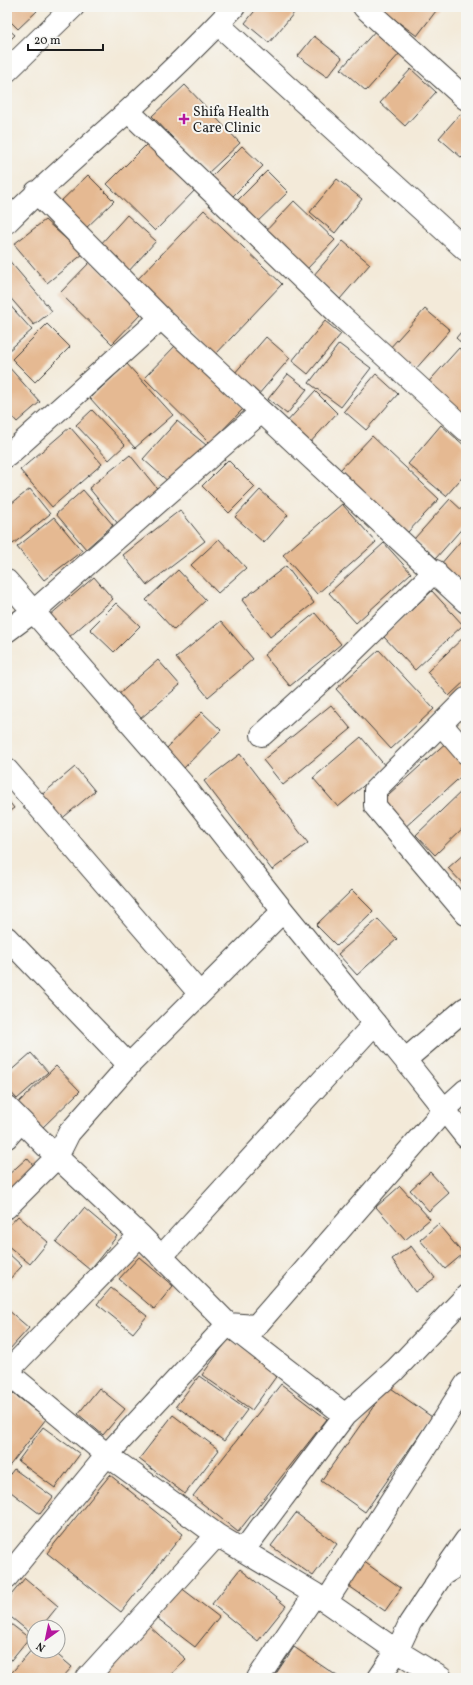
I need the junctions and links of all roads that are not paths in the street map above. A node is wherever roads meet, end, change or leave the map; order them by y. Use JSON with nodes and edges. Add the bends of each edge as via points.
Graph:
{"nodes":[{"id":1,"x":73,"y":7,"type":"edge"},
{"id":2,"x":234,"y":7,"type":"edge"},
{"id":3,"x":364,"y":7,"type":"edge"},
{"id":4,"x":218,"y":24,"type":"junction"},
{"id":5,"x":7,"y":72,"type":"edge"},
{"id":6,"x":466,"y":99,"type":"edge"},
{"id":7,"x":128,"y":111,"type":"junction"},
{"id":8,"x":36,"y":192,"type":"junction"},
{"id":9,"x":7,"y":222,"type":"edge"},
{"id":10,"x":466,"y":250,"type":"edge"},
{"id":11,"x":162,"y":318,"type":"junction"},
{"id":12,"x":261,"y":412,"type":"junction"},
{"id":13,"x":466,"y":430,"type":"edge"},
{"id":14,"x":7,"y":456,"type":"edge"},
{"id":15,"x":435,"y":571,"type":"junction"},
{"id":16,"x":7,"y":581,"type":"edge"},
{"id":17,"x":466,"y":602,"type":"edge"},
{"id":18,"x":34,"y":611,"type":"junction"},
{"id":19,"x":7,"y":630,"type":"edge"},
{"id":20,"x":466,"y":699,"type":"edge"},
{"id":21,"x":441,"y":724,"type":"junction"},
{"id":22,"x":262,"y":735,"type":"dead end"},
{"id":23,"x":466,"y":753,"type":"edge"},
{"id":24,"x":7,"y":770,"type":"edge"},
{"id":25,"x":283,"y":911,"type":"junction"},
{"id":26,"x":466,"y":914,"type":"edge"},
{"id":27,"x":7,"y":938,"type":"edge"},
{"id":28,"x":200,"y":994,"type":"junction"},
{"id":29,"x":466,"y":1008,"type":"edge"},
{"id":30,"x":375,"y":1023,"type":"junction"},
{"id":31,"x":405,"y":1060,"type":"junction"},
{"id":32,"x":129,"y":1065,"type":"junction"},
{"id":33,"x":466,"y":1090,"type":"edge"},
{"id":34,"x":445,"y":1110,"type":"junction"},
{"id":35,"x":14,"y":1114,"type":"edge"},
{"id":36,"x":7,"y":1137,"type":"edge"},
{"id":37,"x":466,"y":1137,"type":"edge"},
{"id":38,"x":58,"y":1157,"type":"junction"},
{"id":39,"x":7,"y":1207,"type":"edge"},
{"id":40,"x":140,"y":1235,"type":"junction"},
{"id":41,"x":161,"y":1257,"type":"junction"},
{"id":42,"x":466,"y":1296,"type":"edge"},
{"id":43,"x":228,"y":1324,"type":"junction"},
{"id":44,"x":7,"y":1372,"type":"edge"},
{"id":45,"x":466,"y":1384,"type":"edge"},
{"id":46,"x":345,"y":1415,"type":"junction"},
{"id":47,"x":107,"y":1456,"type":"junction"},
{"id":48,"x":217,"y":1535,"type":"junction"},
{"id":49,"x":466,"y":1540,"type":"edge"},
{"id":50,"x":243,"y":1551,"type":"junction"},
{"id":51,"x":466,"y":1560,"type":"edge"},
{"id":52,"x":442,"y":1574,"type":"junction"},
{"id":53,"x":7,"y":1577,"type":"edge"},
{"id":54,"x":320,"y":1598,"type":"junction"},
{"id":55,"x":397,"y":1651,"type":"junction"},
{"id":56,"x":87,"y":1678,"type":"edge"},
{"id":57,"x":258,"y":1678,"type":"edge"},
{"id":58,"x":379,"y":1678,"type":"edge"},
{"id":59,"x":441,"y":1678,"type":"edge"}],
"edges":[{"from":1,"to":5,"type":"street"},
{"from":2,"to":4,"type":"street"},
{"from":3,"to":6,"type":"street"},
{"from":4,"to":7,"type":"street"},
{"from":4,"to":10,"type":"street"},
{"from":7,"to":8,"type":"street"},
{"from":7,"to":13,"type":"street","via":[[342,317]]},
{"from":8,"to":9,"type":"street"},
{"from":8,"to":11,"type":"street"},
{"from":11,"to":12,"type":"street"},
{"from":11,"to":14,"type":"street"},
{"from":12,"to":15,"type":"street"},
{"from":12,"to":18,"type":"street"},
{"from":15,"to":17,"type":"street"},
{"from":15,"to":22,"type":"street","via":[[337,667]]},
{"from":16,"to":18,"type":"street"},
{"from":18,"to":19,"type":"street"},
{"from":18,"to":25,"type":"street","via":[[182,783]]},
{"from":20,"to":21,"type":"street"},
{"from":21,"to":23,"type":"street"},
{"from":21,"to":26,"type":"street","via":[[375,790],[375,806]]},
{"from":24,"to":28,"type":"street"},
{"from":25,"to":28,"type":"street"},
{"from":25,"to":30,"type":"street"},
{"from":27,"to":32,"type":"street"},
{"from":28,"to":32,"type":"street"},
{"from":29,"to":31,"type":"street"},
{"from":30,"to":31,"type":"street"},
{"from":30,"to":41,"type":"street"},
{"from":31,"to":34,"type":"street"},
{"from":32,"to":38,"type":"street","via":[[69,1133]]},
{"from":33,"to":34,"type":"street"},
{"from":34,"to":37,"type":"street"},
{"from":34,"to":43,"type":"street","via":[[256,1326]]},
{"from":35,"to":36,"type":"street"},
{"from":35,"to":38,"type":"street"},
{"from":38,"to":39,"type":"street"},
{"from":38,"to":40,"type":"street"},
{"from":40,"to":41,"type":"street"},
{"from":40,"to":44,"type":"street"},
{"from":41,"to":43,"type":"street"},
{"from":42,"to":46,"type":"street","via":[[395,1370]]},
{"from":43,"to":46,"type":"street"},
{"from":43,"to":47,"type":"street"},
{"from":44,"to":47,"type":"street"},
{"from":45,"to":54,"type":"street"},
{"from":46,"to":50,"type":"street"},
{"from":47,"to":48,"type":"street"},
{"from":47,"to":53,"type":"street"},
{"from":48,"to":50,"type":"street"},
{"from":48,"to":56,"type":"street"},
{"from":49,"to":52,"type":"street"},
{"from":50,"to":54,"type":"street"},
{"from":51,"to":52,"type":"street"},
{"from":52,"to":55,"type":"street","via":[[410,1623]]},
{"from":54,"to":55,"type":"street"},
{"from":54,"to":57,"type":"street"},
{"from":55,"to":58,"type":"street"},
{"from":55,"to":59,"type":"street"}]}
